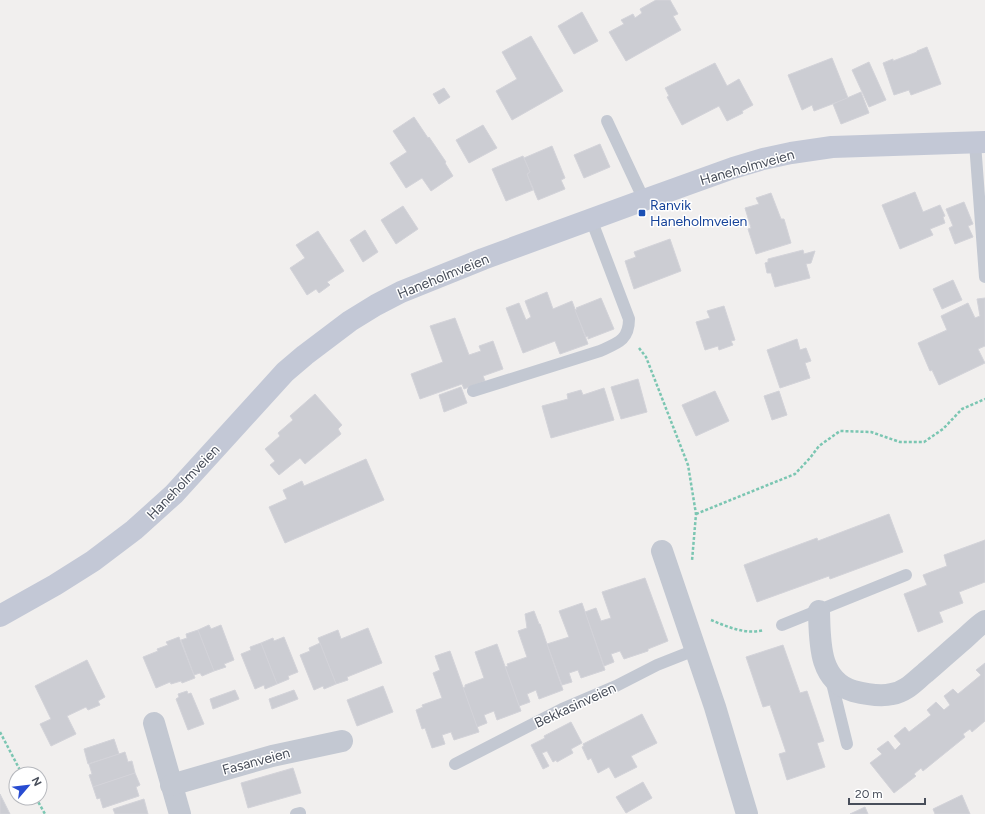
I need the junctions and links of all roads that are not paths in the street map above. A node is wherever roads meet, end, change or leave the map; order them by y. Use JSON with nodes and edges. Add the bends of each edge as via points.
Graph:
{"nodes":[{"id":1,"x":606,"y":120,"type":"dead end"},
{"id":2,"x":980,"y":142,"type":"edge"},
{"id":3,"x":644,"y":200,"type":"junction"},
{"id":4,"x":591,"y":219,"type":"junction"},
{"id":5,"x":985,"y":277,"type":"edge"},
{"id":6,"x":473,"y":391,"type":"dead end"},
{"id":7,"x":662,"y":551,"type":"dead end"},
{"id":8,"x":906,"y":575,"type":"dead end"},
{"id":9,"x":819,"y":611,"type":"junction"},
{"id":10,"x":0,"y":616,"type":"edge"},
{"id":11,"x":985,"y":621,"type":"edge"},
{"id":12,"x":782,"y":625,"type":"road end"},
{"id":13,"x":695,"y":650,"type":"junction"},
{"id":14,"x":830,"y":676,"type":"junction"},
{"id":15,"x":154,"y":723,"type":"dead end"},
{"id":16,"x":342,"y":741,"type":"dead end"},
{"id":17,"x":848,"y":744,"type":"dead end"},
{"id":18,"x":455,"y":764,"type":"dead end"},
{"id":19,"x":171,"y":785,"type":"junction"},
{"id":20,"x":180,"y":814,"type":"edge"},
{"id":21,"x":747,"y":814,"type":"edge"}],
"edges":[{"from":1,"to":3,"type":"lane"},
{"from":2,"to":3,"type":"main road","name":"Haneholmveien","via":[[863,145],[791,153],[733,168]]},
{"from":2,"to":5,"type":"lane"},
{"from":3,"to":4,"type":"main road","name":"Haneholmveien"},
{"from":4,"to":6,"type":"lane","via":[[629,318],[627,333],[618,343],[600,351]]},
{"from":4,"to":10,"type":"main road","name":"Haneholmveien","via":[[424,282],[376,305],[350,321],[286,372],[174,494],[134,530],[87,565]]},
{"from":7,"to":13,"type":"street"},
{"from":8,"to":9,"type":"lane"},
{"from":9,"to":12,"type":"lane"},
{"from":9,"to":14,"type":"street","via":[[821,647]]},
{"from":11,"to":14,"type":"street","via":[[909,687],[892,694],[862,693],[845,688]]},
{"from":13,"to":18,"type":"lane","name":"Bekkasinveien","via":[[562,709]]},
{"from":13,"to":21,"type":"street"},
{"from":14,"to":17,"type":"lane"},
{"from":15,"to":19,"type":"street"},
{"from":16,"to":19,"type":"street","name":"Fasanveien","via":[[272,756]]},
{"from":19,"to":20,"type":"street"}]}
